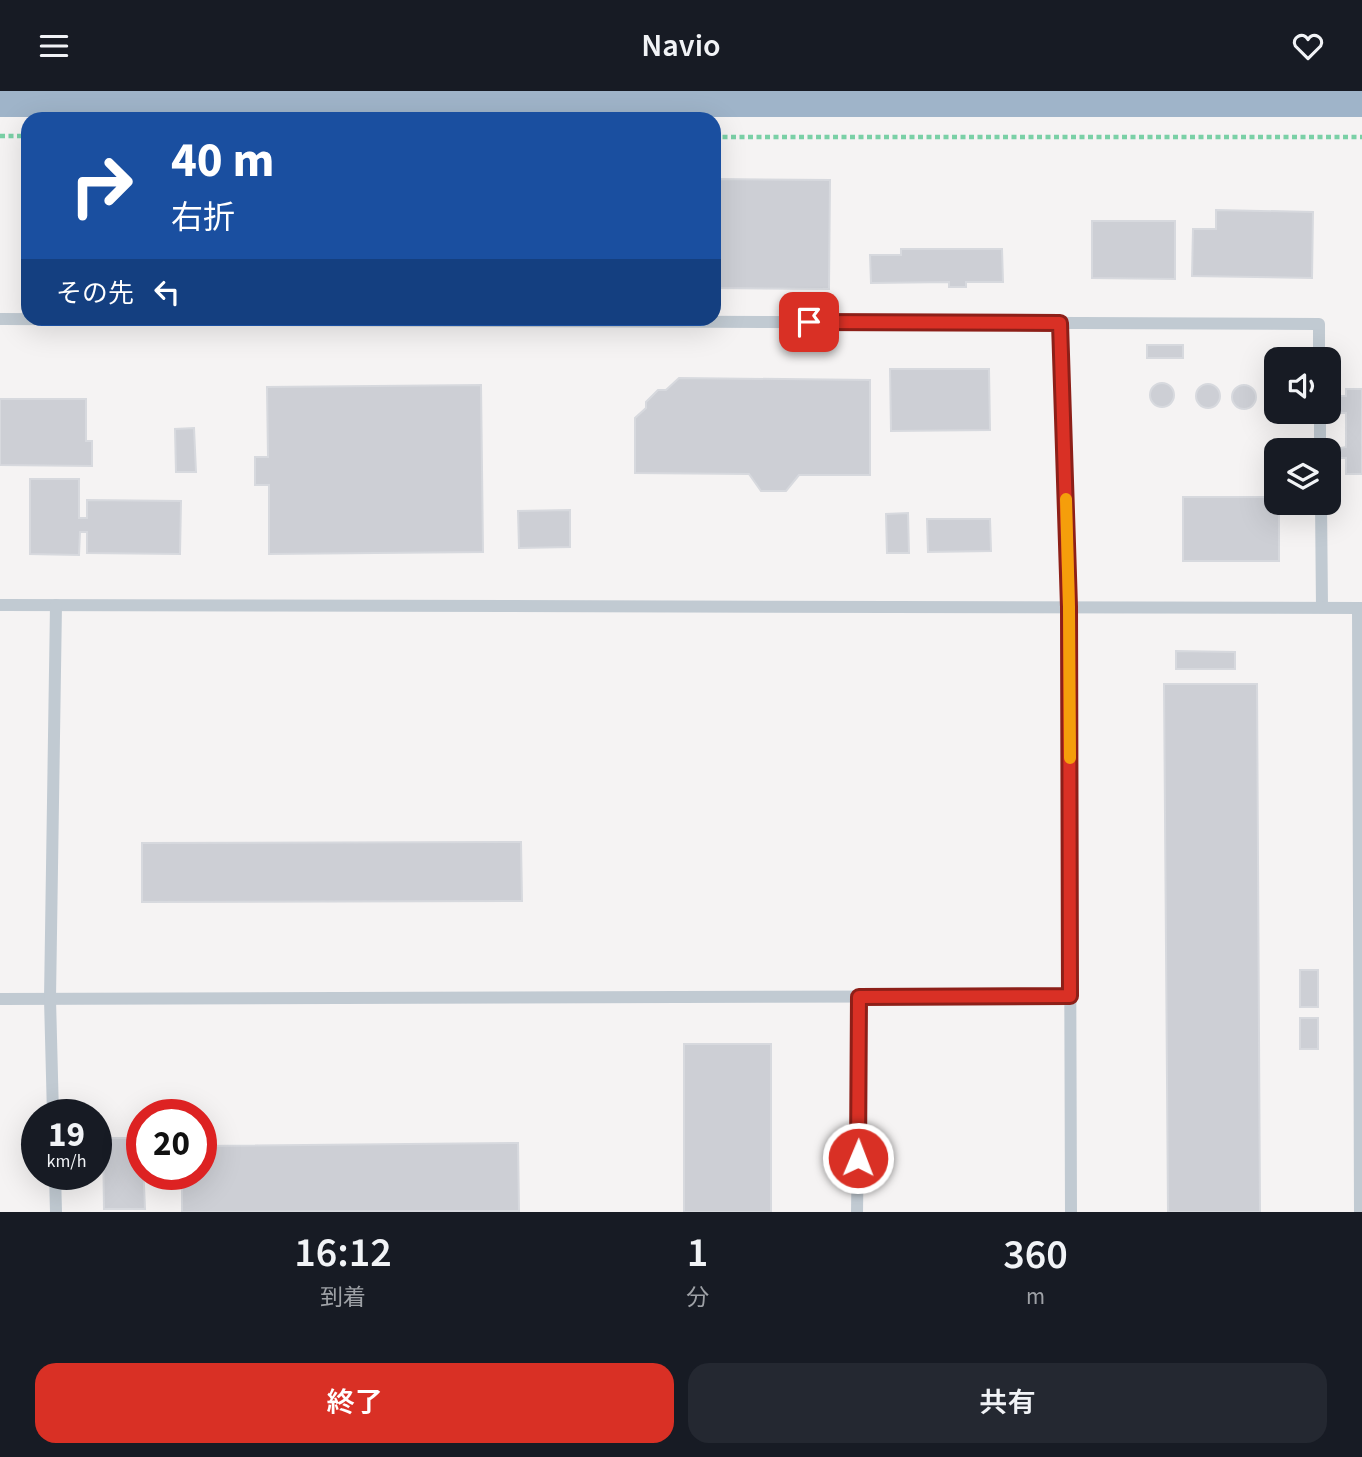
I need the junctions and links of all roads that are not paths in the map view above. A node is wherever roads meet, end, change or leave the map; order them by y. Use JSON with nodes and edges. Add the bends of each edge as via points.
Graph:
{"nodes":[{"id":1,"x":340,"y":94,"type":"edge"},
{"id":2,"x":668,"y":95,"type":"edge"},
{"id":3,"x":0,"y":98,"type":"edge"},
{"id":4,"x":1362,"y":98,"type":"edge"},
{"id":5,"x":0,"y":319,"type":"edge"},
{"id":6,"x":21,"y":319,"type":"edge"},
{"id":7,"x":721,"y":322,"type":"edge"},
{"id":8,"x":1060,"y":323,"type":"junction"},
{"id":9,"x":1319,"y":347,"type":"edge"},
{"id":10,"x":1321,"y":515,"type":"edge"},
{"id":11,"x":0,"y":605,"type":"edge"},
{"id":12,"x":56,"y":605,"type":"junction"},
{"id":13,"x":1069,"y":607,"type":"junction"},
{"id":14,"x":1322,"y":607,"type":"junction"},
{"id":15,"x":1360,"y":608,"type":"edge"},
{"id":16,"x":1070,"y":996,"type":"junction"},
{"id":17,"x":859,"y":997,"type":"junction"},
{"id":18,"x":0,"y":999,"type":"edge"},
{"id":19,"x":50,"y":999,"type":"junction"},
{"id":20,"x":53,"y":1099,"type":"edge"},
{"id":21,"x":55,"y":1190,"type":"edge"},
{"id":22,"x":56,"y":1212,"type":"edge"},
{"id":23,"x":857,"y":1212,"type":"edge"},
{"id":24,"x":1071,"y":1212,"type":"edge"},
{"id":25,"x":1360,"y":1212,"type":"edge"}],
"edges":[{"from":1,"to":2,"type":"highway"},
{"from":1,"to":3,"type":"highway"},
{"from":2,"to":4,"type":"highway"},
{"from":5,"to":6,"type":"lane"},
{"from":7,"to":8,"type":"lane"},
{"from":8,"to":9,"type":"lane","via":[[1319,324]]},
{"from":8,"to":13,"type":"lane"},
{"from":10,"to":14,"type":"lane"},
{"from":11,"to":12,"type":"lane"},
{"from":12,"to":13,"type":"lane"},
{"from":12,"to":19,"type":"lane"},
{"from":13,"to":14,"type":"lane"},
{"from":13,"to":16,"type":"lane"},
{"from":14,"to":15,"type":"lane"},
{"from":15,"to":25,"type":"lane"},
{"from":16,"to":17,"type":"lane"},
{"from":16,"to":24,"type":"lane"},
{"from":17,"to":19,"type":"lane"},
{"from":17,"to":23,"type":"lane"},
{"from":18,"to":19,"type":"lane"},
{"from":19,"to":20,"type":"lane"},
{"from":21,"to":22,"type":"lane"}]}
